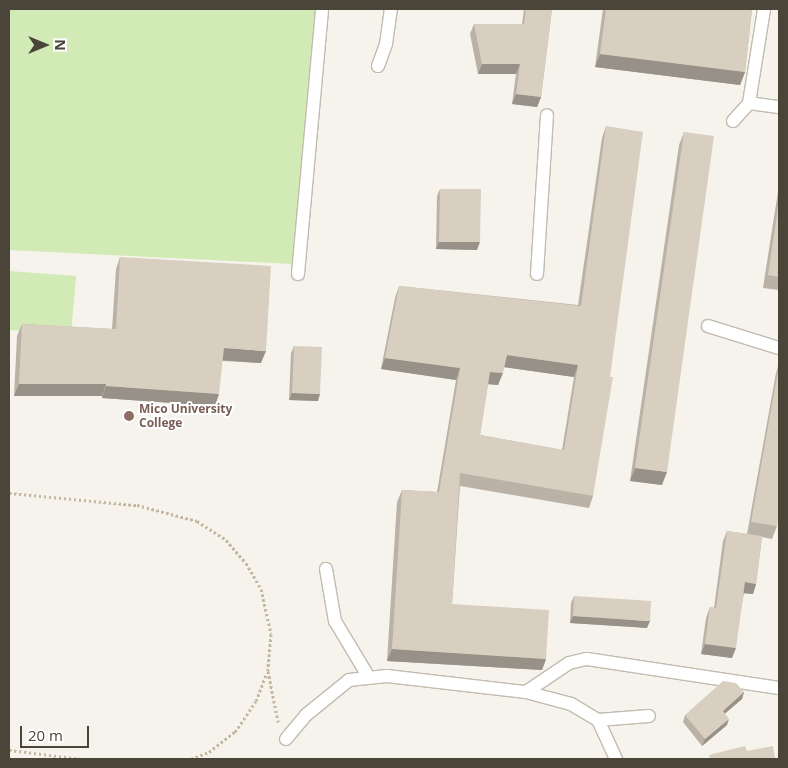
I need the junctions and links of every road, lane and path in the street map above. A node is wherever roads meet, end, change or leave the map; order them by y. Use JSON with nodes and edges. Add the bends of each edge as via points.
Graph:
{"nodes":[{"id":1,"x":322,"y":9,"type":"edge"},
{"id":2,"x":391,"y":9,"type":"edge"},
{"id":3,"x":764,"y":9,"type":"edge"},
{"id":4,"x":378,"y":66,"type":"dead end"},
{"id":5,"x":749,"y":103,"type":"junction"},
{"id":6,"x":779,"y":107,"type":"edge"},
{"id":7,"x":547,"y":115,"type":"dead end"},
{"id":8,"x":733,"y":121,"type":"dead end"},
{"id":9,"x":298,"y":274,"type":"dead end"},
{"id":10,"x":537,"y":274,"type":"dead end"},
{"id":11,"x":708,"y":326,"type":"dead end"},
{"id":12,"x":779,"y":348,"type":"edge"},
{"id":13,"x":9,"y":493,"type":"edge"},
{"id":14,"x":326,"y":569,"type":"dead end"},
{"id":15,"x":268,"y":671,"type":"junction"},
{"id":16,"x":368,"y":676,"type":"junction"},
{"id":17,"x":779,"y":688,"type":"edge"},
{"id":18,"x":526,"y":692,"type":"junction"},
{"id":19,"x":649,"y":716,"type":"dead end"},
{"id":20,"x":598,"y":720,"type":"junction"},
{"id":21,"x":286,"y":739,"type":"joint"},
{"id":22,"x":9,"y":750,"type":"edge"},
{"id":23,"x":81,"y":759,"type":"edge"},
{"id":24,"x":191,"y":759,"type":"edge"},
{"id":25,"x":616,"y":759,"type":"edge"}],
"edges":[{"from":1,"to":9,"type":"lane"},
{"from":2,"to":4,"type":"lane","via":[[386,44]]},
{"from":3,"to":5,"type":"lane"},
{"from":5,"to":6,"type":"lane"},
{"from":5,"to":8,"type":"lane"},
{"from":7,"to":10,"type":"lane"},
{"from":11,"to":12,"type":"lane"},
{"from":13,"to":15,"type":"path","via":[[137,505],[197,521],[226,540],[246,563],[261,589],[271,634]]},
{"from":14,"to":16,"type":"lane","via":[[335,621]]},
{"from":15,"to":21,"type":"path","via":[[276,718]]},
{"from":15,"to":24,"type":"path","via":[[256,701],[235,732],[209,752]]},
{"from":16,"to":18,"type":"lane"},
{"from":16,"to":21,"type":"lane","via":[[349,680],[306,715]]},
{"from":17,"to":18,"type":"lane","via":[[587,659],[569,663]]},
{"from":18,"to":20,"type":"lane","via":[[571,704]]},
{"from":19,"to":20,"type":"lane"},
{"from":20,"to":25,"type":"lane"},
{"from":22,"to":23,"type":"path"}]}
